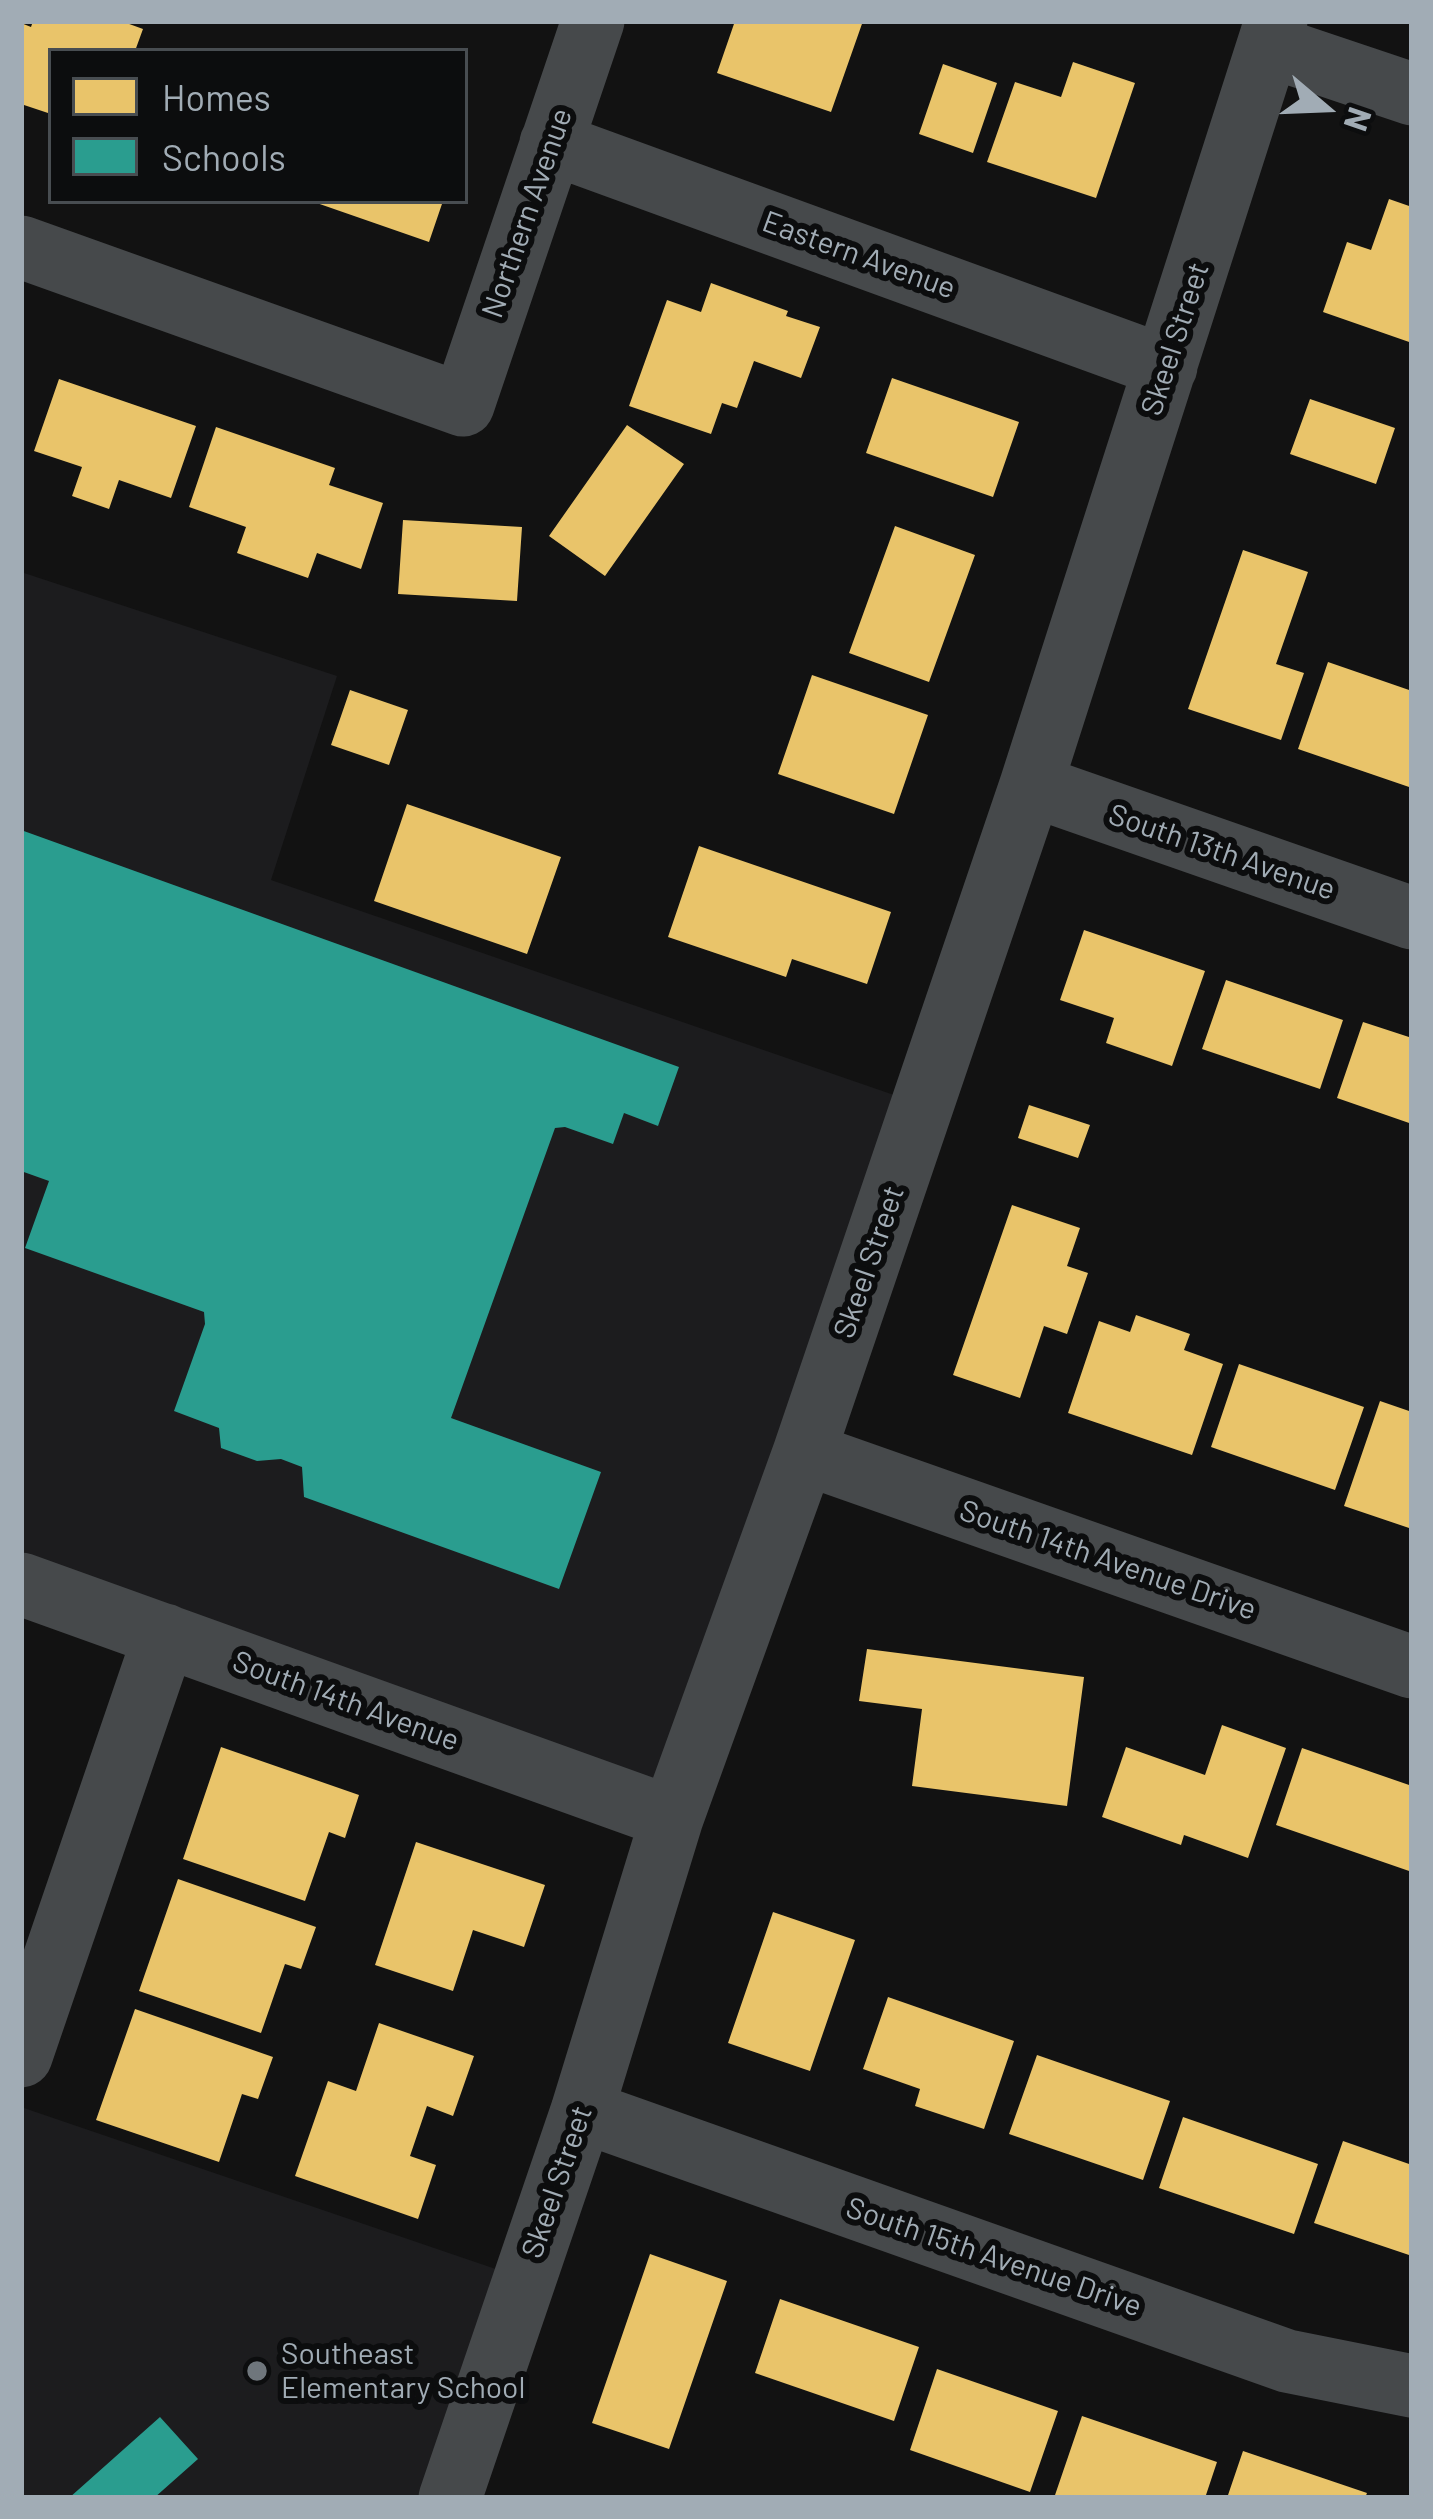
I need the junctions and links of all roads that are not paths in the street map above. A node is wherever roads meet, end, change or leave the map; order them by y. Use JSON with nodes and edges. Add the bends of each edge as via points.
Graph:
{"nodes":[{"id":1,"x":592,"y":21,"type":"edge"},
{"id":2,"x":1272,"y":33,"type":"edge"},
{"id":3,"x":1412,"y":94,"type":"edge"},
{"id":4,"x":551,"y":143,"type":"junction"},
{"id":5,"x":21,"y":247,"type":"edge"},
{"id":6,"x":1166,"y":367,"type":"junction"},
{"id":7,"x":1031,"y":785,"type":"junction"},
{"id":8,"x":1412,"y":918,"type":"edge"},
{"id":9,"x":804,"y":1453,"type":"junction"},
{"id":10,"x":21,"y":1584,"type":"edge"},
{"id":11,"x":165,"y":1635,"type":"junction"},
{"id":12,"x":1412,"y":1667,"type":"edge"},
{"id":13,"x":672,"y":1819,"type":"junction"},
{"id":14,"x":21,"y":2056,"type":"edge"},
{"id":15,"x":581,"y":2111,"type":"junction"},
{"id":16,"x":1412,"y":2386,"type":"edge"},
{"id":17,"x":450,"y":2498,"type":"edge"}],
"edges":[{"from":1,"to":4,"type":"street","name":"Northern Avenue"},
{"from":2,"to":3,"type":"street"},
{"from":2,"to":6,"type":"street","name":"Skeel Street"},
{"from":4,"to":5,"type":"street","name":"Northern Avenue","via":[[463,405]]},
{"from":4,"to":6,"type":"street","name":"Eastern Avenue"},
{"from":6,"to":7,"type":"street","name":"Skeel Street"},
{"from":7,"to":8,"type":"street","name":"South 13th Avenue"},
{"from":7,"to":9,"type":"street","name":"Skeel Street"},
{"from":9,"to":12,"type":"street","name":"South 14th Avenue Drive"},
{"from":9,"to":13,"type":"street","name":"Skeel Street"},
{"from":10,"to":11,"type":"street","name":"South 14th Avenue"},
{"from":11,"to":13,"type":"street","name":"South 14th Avenue"},
{"from":11,"to":14,"type":"street"},
{"from":13,"to":15,"type":"street","name":"Skeel Street"},
{"from":15,"to":16,"type":"street","name":"South 15th Avenue Drive","via":[[1287,2361]]},
{"from":15,"to":17,"type":"street","name":"Skeel Street"}]}
